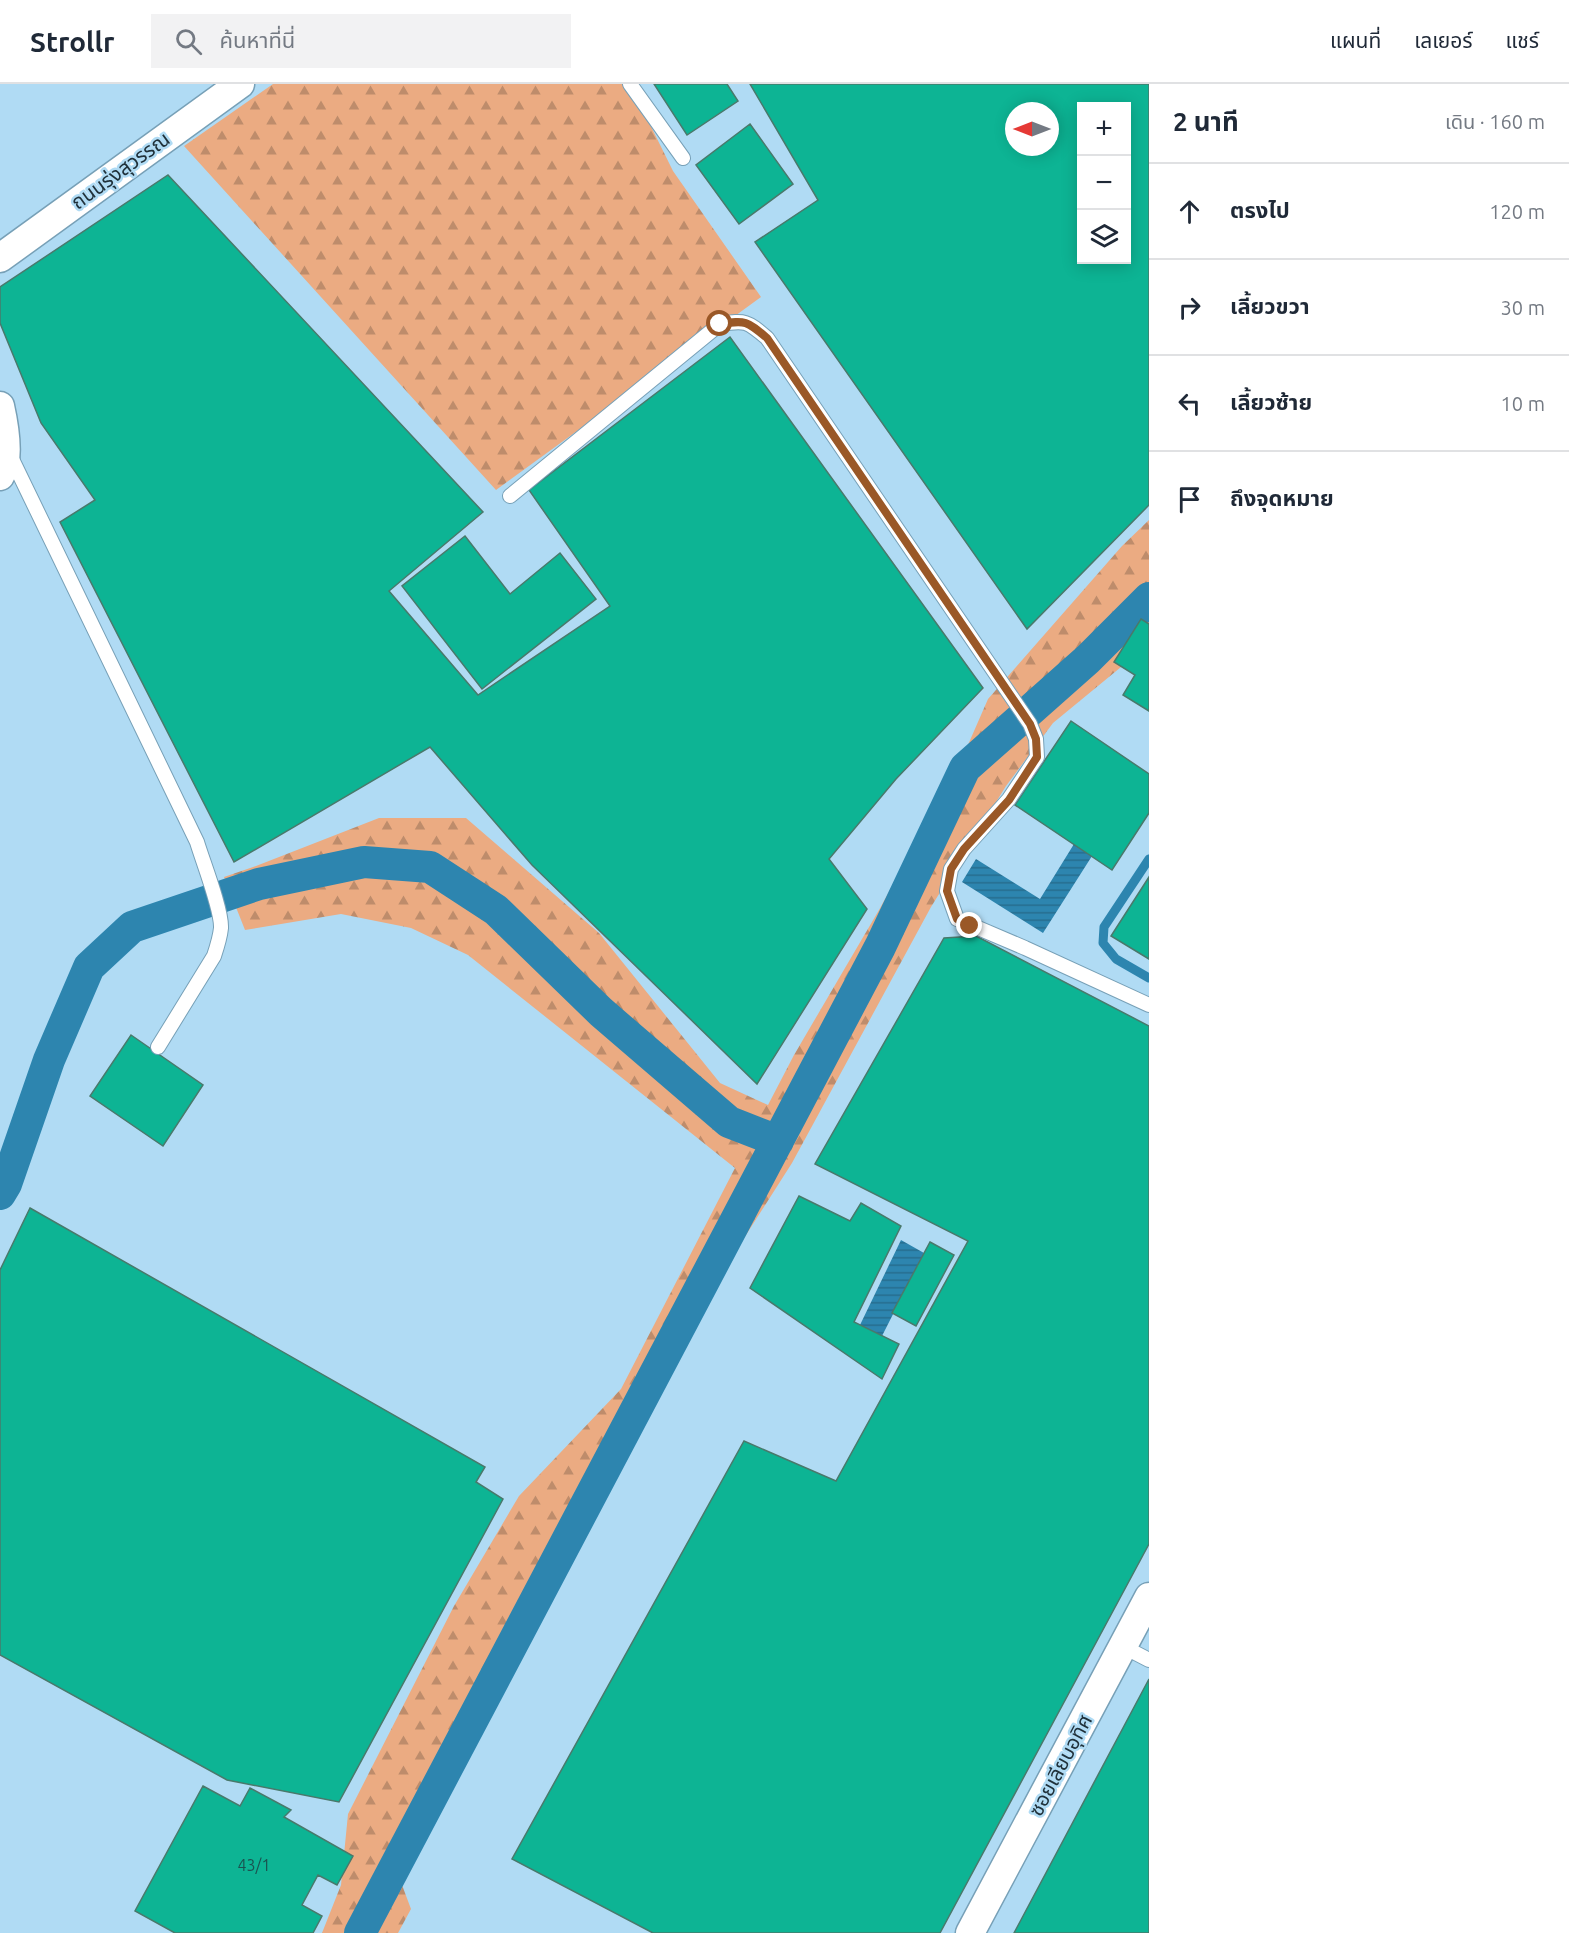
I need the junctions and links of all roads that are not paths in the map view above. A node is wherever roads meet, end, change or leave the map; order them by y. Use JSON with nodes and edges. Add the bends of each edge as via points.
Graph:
{"nodes":[{"id":1,"x":240,"y":84,"type":"edge"},
{"id":2,"x":630,"y":84,"type":"edge"},
{"id":3,"x":683,"y":158,"type":"dead end"},
{"id":4,"x":0,"y":258,"type":"edge"},
{"id":5,"x":0,"y":406,"type":"edge"},
{"id":6,"x":6,"y":447,"type":"junction"},
{"id":7,"x":0,"y":476,"type":"edge"},
{"id":8,"x":510,"y":496,"type":"dead end"},
{"id":9,"x":1149,"y":1005,"type":"edge"},
{"id":10,"x":158,"y":1047,"type":"dead end"},
{"id":11,"x":1149,"y":1597,"type":"edge"},
{"id":12,"x":1122,"y":1646,"type":"junction"},
{"id":13,"x":1149,"y":1660,"type":"edge"},
{"id":14,"x":970,"y":1933,"type":"edge"}],
"edges":[{"from":1,"to":4,"type":"street","name":"ถนนรุ่งสุวรรณ"},
{"from":2,"to":3,"type":"lane"},
{"from":5,"to":6,"type":"street"},
{"from":6,"to":7,"type":"street"},
{"from":6,"to":10,"type":"lane","via":[[197,842],[221,926],[214,956]]},
{"from":8,"to":9,"type":"lane","via":[[720,324],[750,323],[767,338],[1034,732],[1037,757],[1009,800],[951,869],[947,891],[957,919]]},
{"from":11,"to":12,"type":"street","name":"ซอยเลียบอุทิศ"},
{"from":12,"to":13,"type":"lane"},
{"from":12,"to":14,"type":"street","name":"ซอยเลียบอุทิศ"}]}
